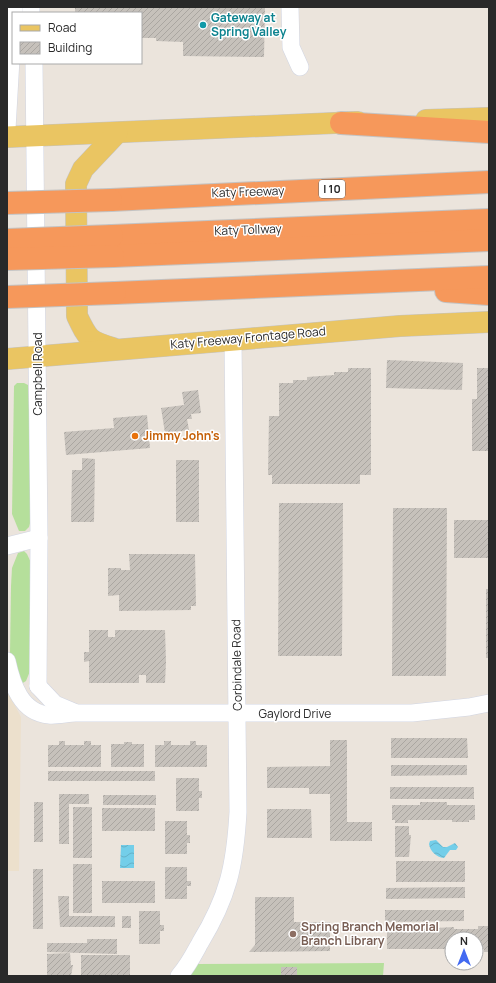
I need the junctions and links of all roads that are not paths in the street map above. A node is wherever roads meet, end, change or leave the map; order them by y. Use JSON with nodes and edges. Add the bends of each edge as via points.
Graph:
{"nodes":[{"id":1,"x":290,"y":7,"type":"edge"},
{"id":2,"x":12,"y":52,"type":"edge"},
{"id":3,"x":34,"y":64,"type":"edge"},
{"id":4,"x":300,"y":67,"type":"dead end"},
{"id":5,"x":489,"y":118,"type":"edge"},
{"id":6,"x":341,"y":123,"type":"junction"},
{"id":7,"x":7,"y":129,"type":"edge"},
{"id":8,"x":489,"y":132,"type":"edge"},
{"id":9,"x":116,"y":133,"type":"junction"},
{"id":10,"x":36,"y":136,"type":"junction"},
{"id":11,"x":7,"y":137,"type":"edge"},
{"id":12,"x":489,"y":182,"type":"edge"},
{"id":13,"x":7,"y":203,"type":"edge"},
{"id":14,"x":489,"y":220,"type":"edge"},
{"id":15,"x":7,"y":240,"type":"edge"},
{"id":16,"x":489,"y":240,"type":"edge"},
{"id":17,"x":113,"y":246,"type":"junction"},
{"id":18,"x":7,"y":259,"type":"edge"},
{"id":19,"x":489,"y":277,"type":"edge"},
{"id":20,"x":319,"y":284,"type":"junction"},
{"id":21,"x":489,"y":294,"type":"edge"},
{"id":22,"x":43,"y":296,"type":"junction"},
{"id":23,"x":7,"y":297,"type":"edge"},
{"id":24,"x":7,"y":304,"type":"edge"},
{"id":25,"x":489,"y":322,"type":"edge"},
{"id":26,"x":234,"y":340,"type":"junction"},
{"id":27,"x":116,"y":350,"type":"junction"},
{"id":28,"x":38,"y":356,"type":"junction"},
{"id":29,"x":7,"y":359,"type":"edge"},
{"id":30,"x":39,"y":538,"type":"junction"},
{"id":31,"x":7,"y":546,"type":"edge"},
{"id":32,"x":7,"y":661,"type":"edge"},
{"id":33,"x":38,"y":686,"type":"junction"},
{"id":34,"x":21,"y":699,"type":"junction"},
{"id":35,"x":489,"y":703,"type":"edge"},
{"id":36,"x":76,"y":713,"type":"junction"},
{"id":37,"x":237,"y":714,"type":"junction"},
{"id":38,"x":179,"y":976,"type":"edge"}],
"edges":[{"from":1,"to":4,"type":"street","via":[[291,47]]},
{"from":2,"to":7,"type":"street"},
{"from":3,"to":10,"type":"street","name":"Campbell Road"},
{"from":5,"to":6,"type":"main road"},
{"from":6,"to":8,"type":"highway"},
{"from":6,"to":9,"type":"main road"},
{"from":9,"to":10,"type":"main road"},
{"from":9,"to":27,"type":"main road","via":[[83,169],[76,184],[77,316],[87,336],[95,343]]},
{"from":10,"to":11,"type":"main road"},
{"from":10,"to":28,"type":"street","name":"Campbell Road"},
{"from":12,"to":13,"type":"highway","name":"Katy Freeway","number":"I 10","bridge":true},
{"from":14,"to":17,"type":"highway","name":"Katy Tollway"},
{"from":15,"to":17,"type":"highway","name":"Katy Tollway","bridge":true},
{"from":16,"to":17,"type":"highway","name":"Katy Tollway"},
{"from":17,"to":18,"type":"highway","name":"Katy Tollway","bridge":true},
{"from":19,"to":20,"type":"highway"},
{"from":20,"to":21,"type":"highway"},
{"from":20,"to":22,"type":"highway","bridge":true},
{"from":22,"to":23,"type":"highway","bridge":true},
{"from":22,"to":24,"type":"highway","bridge":true},
{"from":25,"to":26,"type":"main road","name":"Katy Freeway Frontage Road","via":[[428,324]]},
{"from":26,"to":27,"type":"main road","name":"Katy Freeway Frontage Road"},
{"from":26,"to":37,"type":"street","name":"Corbindale Road"},
{"from":27,"to":28,"type":"main road","name":"Katy Freeway Frontage Road"},
{"from":28,"to":29,"type":"main road","name":"Katy Freeway Frontage Road"},
{"from":28,"to":30,"type":"street","name":"Campbell Road"},
{"from":30,"to":31,"type":"street"},
{"from":30,"to":33,"type":"street","name":"Campbell Road"},
{"from":32,"to":34,"type":"street","via":[[12,682]]},
{"from":33,"to":34,"type":"street"},
{"from":33,"to":36,"type":"street","name":"Gaylord Drive","via":[[55,704]]},
{"from":34,"to":36,"type":"street","name":"Gaylord Drive","via":[[35,712],[50,715]]},
{"from":35,"to":37,"type":"street","name":"Gaylord Drive","via":[[412,713]]},
{"from":36,"to":37,"type":"street","name":"Gaylord Drive"},
{"from":37,"to":38,"type":"street","name":"Corbindale Road","via":[[238,812],[232,870],[227,890],[214,920]]}]}
